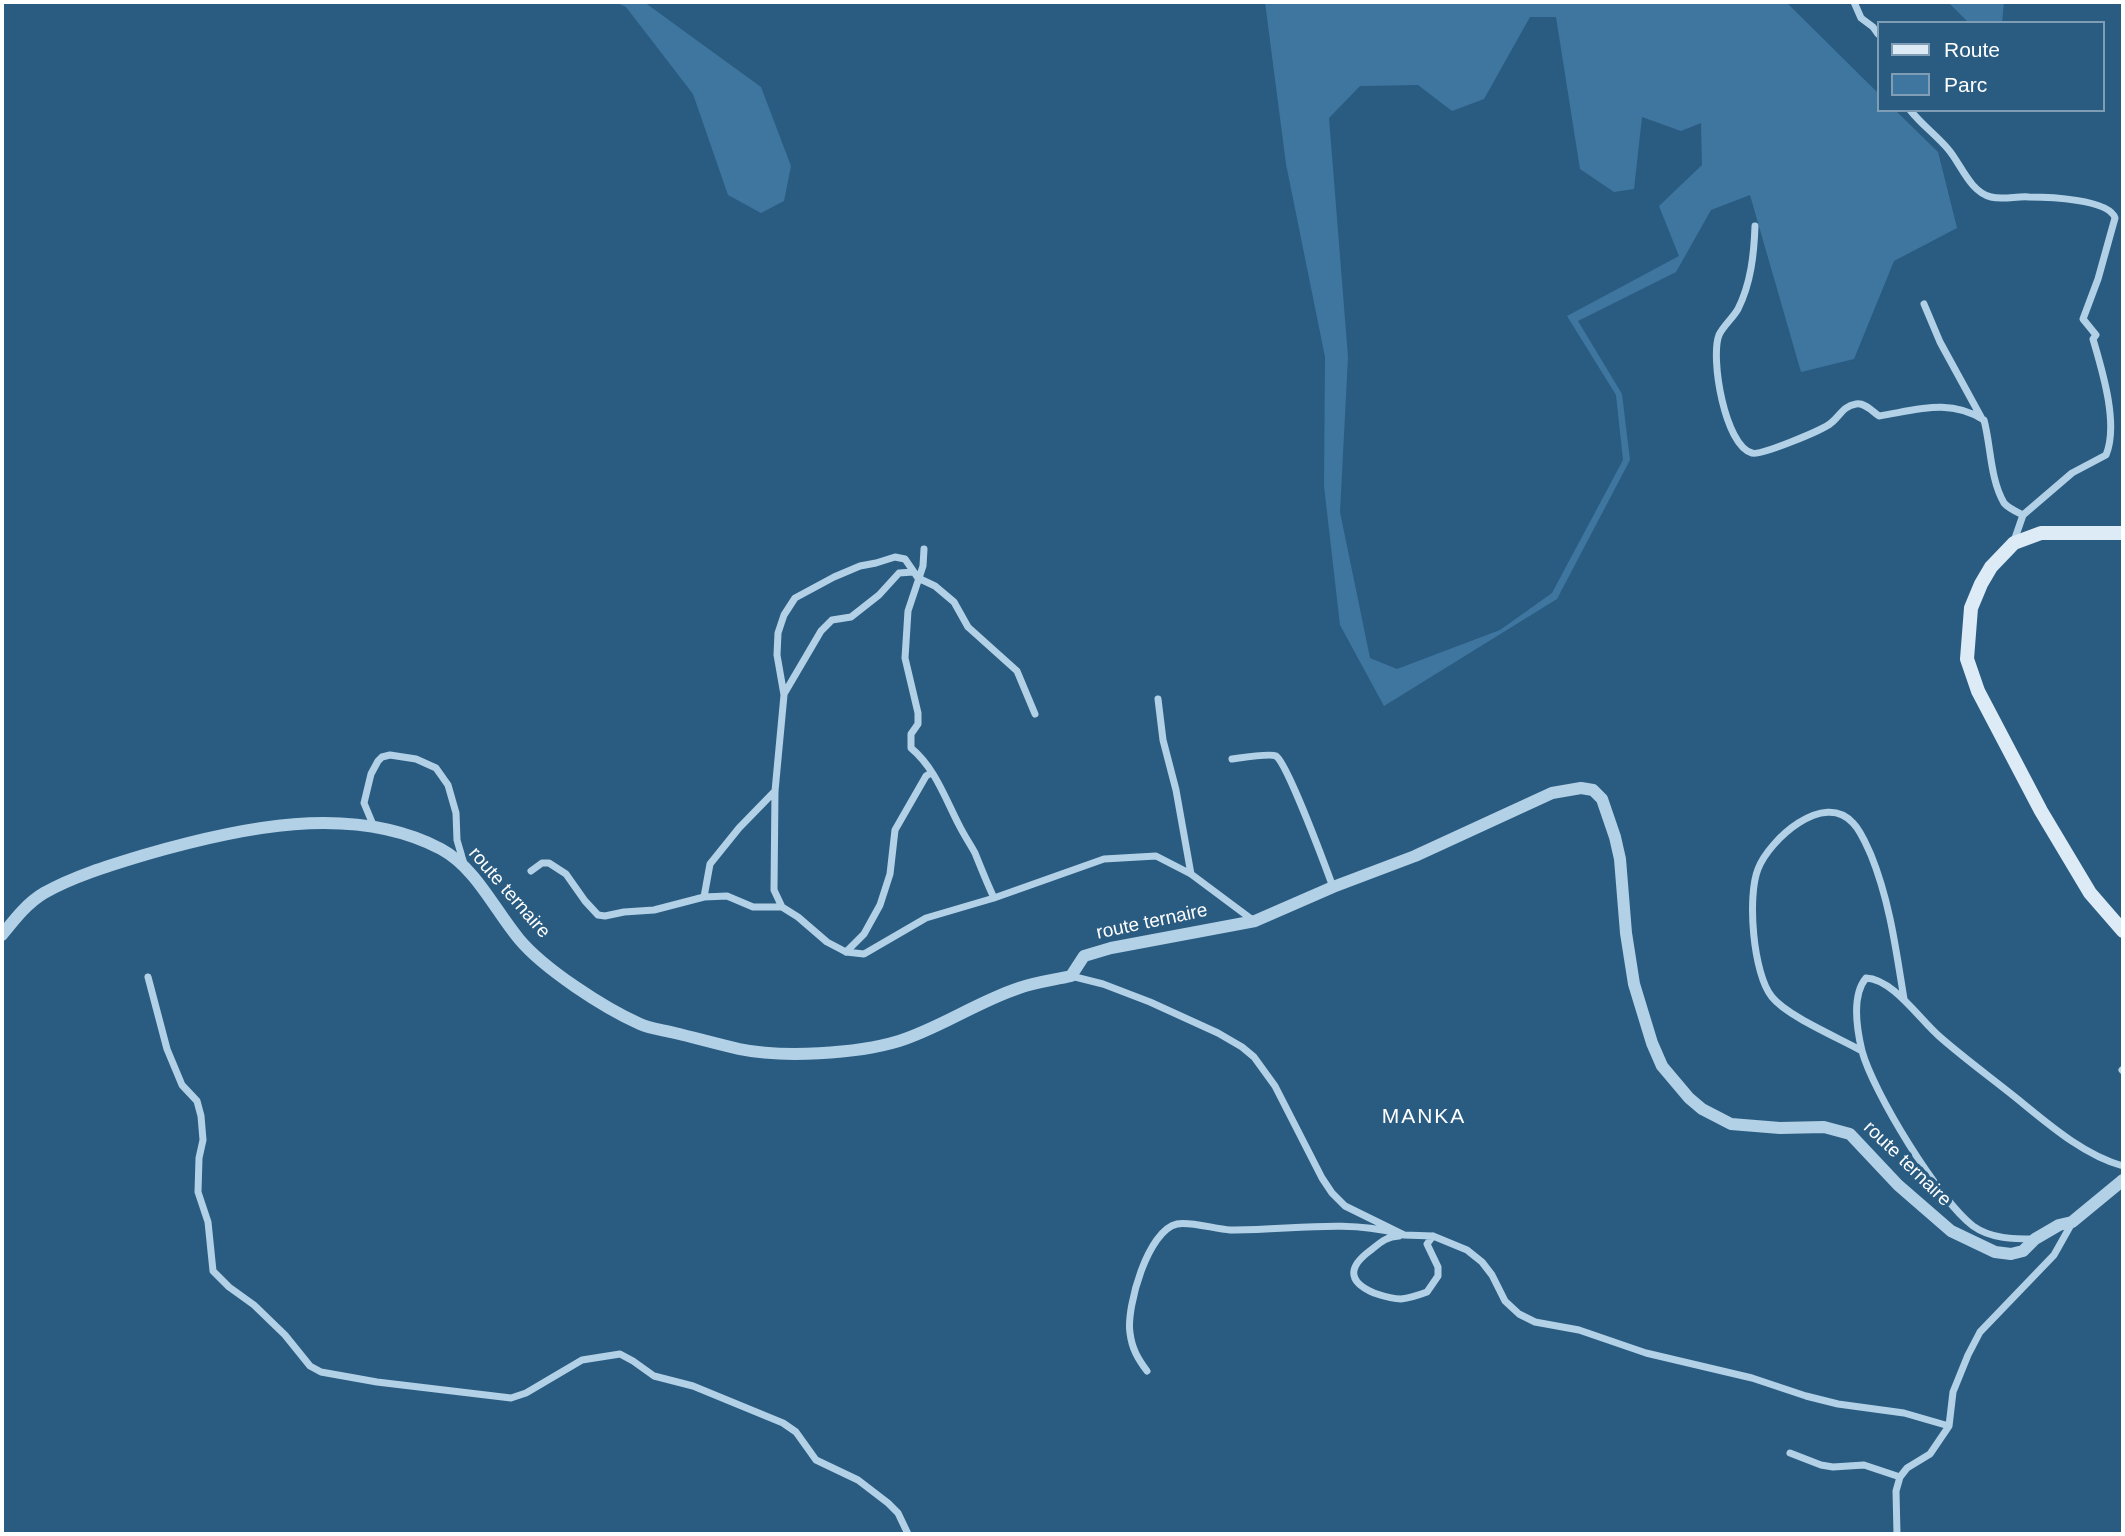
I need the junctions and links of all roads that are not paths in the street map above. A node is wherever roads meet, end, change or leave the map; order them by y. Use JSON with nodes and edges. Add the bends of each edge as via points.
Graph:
{"nodes":[{"id":1,"x":1854,"y":2,"type":"edge"},
{"id":2,"x":1876,"y":31,"type":"edge"},
{"id":3,"x":1912,"y":112,"type":"edge"},
{"id":4,"x":1755,"y":226,"type":"dead end"},
{"id":5,"x":1924,"y":304,"type":"dead end"},
{"id":6,"x":1983,"y":420,"type":"junction"},
{"id":7,"x":2023,"y":515,"type":"junction"},
{"id":8,"x":2123,"y":534,"type":"edge"},
{"id":9,"x":2014,"y":543,"type":"junction"},
{"id":10,"x":924,"y":549,"type":"dead end"},
{"id":11,"x":916,"y":575,"type":"junction"},
{"id":12,"x":784,"y":695,"type":"junction"},
{"id":13,"x":1158,"y":699,"type":"dead end"},
{"id":14,"x":1035,"y":714,"type":"dead end"},
{"id":15,"x":1232,"y":759,"type":"dead end"},
{"id":16,"x":930,"y":773,"type":"junction"},
{"id":17,"x":775,"y":791,"type":"junction"},
{"id":18,"x":374,"y":827,"type":"junction"},
{"id":19,"x":464,"y":864,"type":"junction"},
{"id":20,"x":531,"y":871,"type":"dead end"},
{"id":21,"x":1191,"y":874,"type":"junction"},
{"id":22,"x":1333,"y":887,"type":"junction"},
{"id":23,"x":704,"y":897,"type":"junction"},
{"id":24,"x":994,"y":898,"type":"junction"},
{"id":25,"x":782,"y":907,"type":"junction"},
{"id":26,"x":1255,"y":921,"type":"junction"},
{"id":27,"x":2123,"y":930,"type":"edge"},
{"id":28,"x":2,"y":935,"type":"edge"},
{"id":29,"x":846,"y":952,"type":"junction"},
{"id":30,"x":1071,"y":976,"type":"junction"},
{"id":31,"x":148,"y":977,"type":"dead end"},
{"id":32,"x":1904,"y":1000,"type":"junction"},
{"id":33,"x":1862,"y":1051,"type":"junction"},
{"id":34,"x":2123,"y":1166,"type":"edge"},
{"id":35,"x":2123,"y":1180,"type":"edge"},
{"id":36,"x":2072,"y":1222,"type":"junction"},
{"id":37,"x":1404,"y":1235,"type":"junction"},
{"id":38,"x":1433,"y":1236,"type":"junction"},
{"id":39,"x":2035,"y":1239,"type":"junction"},
{"id":40,"x":1147,"y":1371,"type":"dead end"},
{"id":41,"x":1949,"y":1426,"type":"junction"},
{"id":42,"x":1790,"y":1453,"type":"dead end"},
{"id":43,"x":1900,"y":1477,"type":"junction"},
{"id":44,"x":908,"y":1534,"type":"edge"},
{"id":45,"x":1897,"y":1534,"type":"edge"}],
"edges":[{"from":1,"to":2,"type":"street","via":[[1861,18]]},
{"from":3,"to":7,"type":"street","via":[[1984,194],[2083,201],[2108,209],[2115,218],[2083,319],[2096,335],[2108,394],[2110,446],[2106,455],[2072,472]]},
{"from":4,"to":6,"type":"street","via":[[1744,297],[1719,334],[1717,351],[1722,407],[1748,452],[1761,454],[1827,426],[1844,408],[1856,404],[1879,416],[1953,407]]},
{"from":5,"to":6,"type":"street"},
{"from":6,"to":7,"type":"street","via":[[2005,505]]},
{"from":7,"to":9,"type":"street"},
{"from":8,"to":9,"type":"main road","via":[[2041,533]]},
{"from":9,"to":27,"type":"main road","via":[[1991,568],[1971,608],[1967,659],[1978,691],[2041,811],[2090,892]]},
{"from":10,"to":11,"type":"street","via":[[923,566]]},
{"from":11,"to":12,"type":"street","via":[[900,573],[851,617],[832,620]]},
{"from":11,"to":12,"type":"street","via":[[905,559],[895,557],[860,566],[795,598],[778,633]]},
{"from":11,"to":14,"type":"street","via":[[954,602],[974,633],[1017,671]]},
{"from":11,"to":16,"type":"street","via":[[905,658],[918,713],[911,748]]},
{"from":12,"to":17,"type":"street"},
{"from":13,"to":21,"type":"street"},
{"from":15,"to":22,"type":"street","via":[[1276,756],[1298,797]]},
{"from":16,"to":24,"type":"street","via":[[940,784]]},
{"from":16,"to":29,"type":"street","via":[[895,830],[890,874],[880,905],[864,934]]},
{"from":17,"to":23,"type":"street","via":[[710,864]]},
{"from":17,"to":25,"type":"street","via":[[774,890]]},
{"from":18,"to":19,"type":"street","name":"route ternaire","via":[[422,840]]},
{"from":18,"to":19,"type":"street","via":[[364,803],[378,761],[398,754],[416,759],[436,768],[448,785]]},
{"from":18,"to":28,"type":"street","name":"route ternaire","via":[[282,825],[180,845],[44,893]]},
{"from":19,"to":30,"type":"street","name":"route ternaire","via":[[521,941],[571,985],[641,1025],[741,1049],[836,1052],[873,1047],[924,1031],[1018,988]]},
{"from":20,"to":23,"type":"street","via":[[549,863],[566,874],[598,915],[654,910]]},
{"from":21,"to":24,"type":"street","via":[[1156,856],[1104,859]]},
{"from":21,"to":26,"type":"street"},
{"from":22,"to":26,"type":"street","name":"route ternaire"},
{"from":22,"to":39,"type":"street","name":"route ternaire","via":[[1415,856],[1552,793],[1593,790],[1602,799],[1620,859],[1637,996],[1662,1066],[1689,1098],[1731,1124],[1839,1129],[1850,1134],[1898,1185],[1951,1231],[2003,1253],[2022,1251]]},
{"from":23,"to":25,"type":"street","via":[[727,896],[753,907]]},
{"from":24,"to":29,"type":"street","via":[[926,918],[864,954]]},
{"from":25,"to":29,"type":"street"},
{"from":26,"to":30,"type":"street","name":"route ternaire","via":[[1084,956]]},
{"from":30,"to":37,"type":"street","via":[[1150,1002],[1217,1033],[1254,1057],[1275,1086],[1332,1193],[1345,1206]]},
{"from":31,"to":44,"type":"street","via":[[167,1049],[201,1116],[198,1192],[208,1222],[214,1271],[285,1335],[310,1366],[377,1382],[512,1398],[582,1360],[620,1354],[654,1376],[693,1386],[783,1423],[796,1432],[816,1460],[858,1480],[888,1503]]},
{"from":32,"to":33,"type":"street","via":[[1880,982],[1866,978],[1857,1002]]},
{"from":32,"to":33,"type":"street","via":[[1883,886],[1855,824],[1835,813],[1799,821],[1766,853],[1753,884],[1752,927],[1762,978],[1781,1006]]},
{"from":32,"to":34,"type":"street","via":[[1938,1035],[2046,1121]]},
{"from":33,"to":39,"type":"street","via":[[1878,1090],[1958,1212],[1975,1228],[2001,1238]]},
{"from":35,"to":36,"type":"street"},
{"from":36,"to":39,"type":"street"},
{"from":36,"to":41,"type":"street","via":[[2054,1255],[1980,1332],[1953,1392]]},
{"from":37,"to":38,"type":"street"},
{"from":37,"to":38,"type":"street","via":[[1387,1237],[1359,1259],[1354,1280],[1386,1297],[1400,1299],[1427,1292],[1438,1276],[1427,1244]]},
{"from":37,"to":40,"type":"street","via":[[1372,1227],[1231,1230],[1176,1224],[1168,1228],[1145,1262],[1130,1315],[1135,1354]]},
{"from":38,"to":41,"type":"street","via":[[1482,1262],[1505,1301],[1535,1322],[1579,1330],[1806,1396]]},
{"from":41,"to":43,"type":"street","via":[[1930,1454]]},
{"from":42,"to":43,"type":"street","via":[[1822,1465],[1864,1465]]},
{"from":43,"to":45,"type":"street"}]}
